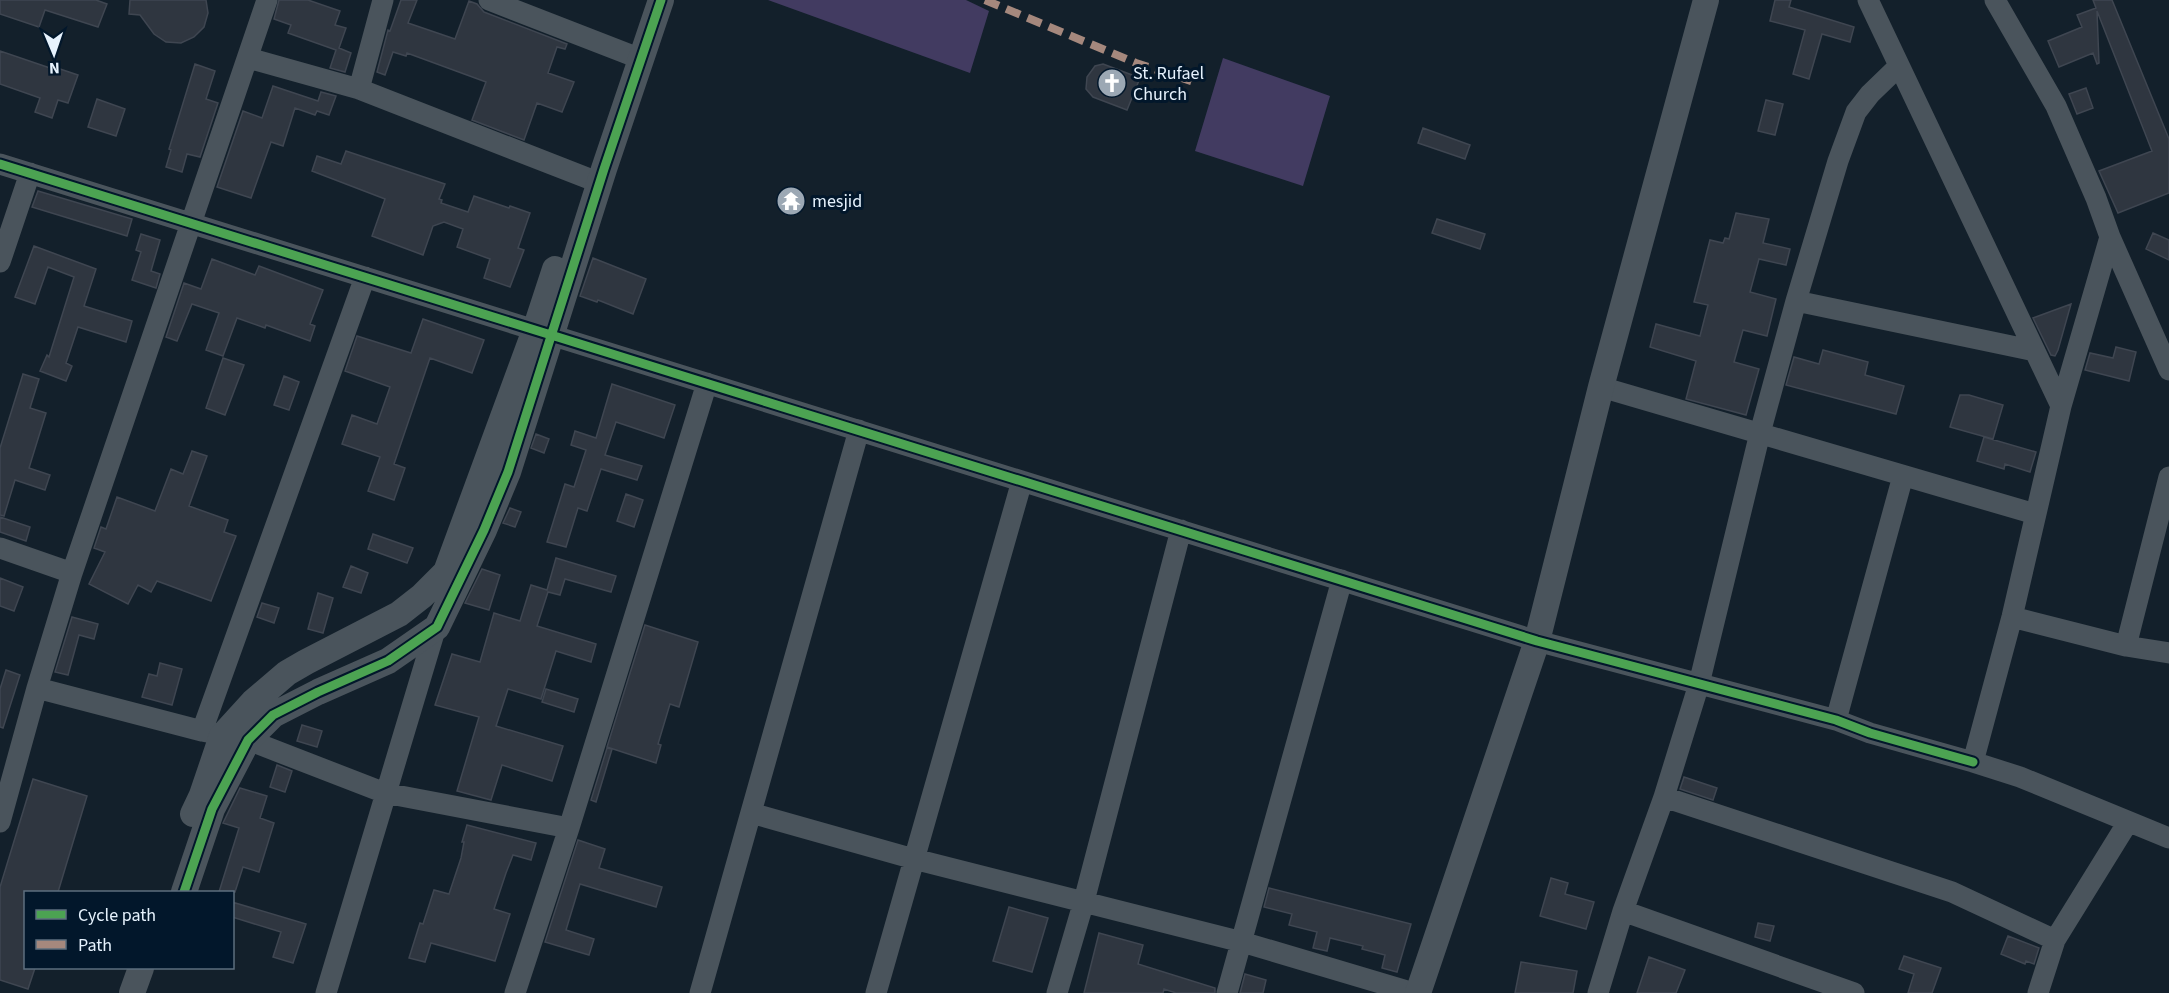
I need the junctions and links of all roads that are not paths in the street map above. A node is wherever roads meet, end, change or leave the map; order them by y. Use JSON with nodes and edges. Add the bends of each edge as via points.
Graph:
{"nodes":[{"id":1,"x":267,"y":0,"type":"edge"},
{"id":2,"x":383,"y":0,"type":"edge"},
{"id":3,"x":489,"y":0,"type":"edge"},
{"id":4,"x":642,"y":0,"type":"edge"},
{"id":5,"x":661,"y":0,"type":"edge"},
{"id":6,"x":1706,"y":0,"type":"edge"},
{"id":7,"x":1868,"y":0,"type":"edge"},
{"id":8,"x":1995,"y":0,"type":"edge"},
{"id":9,"x":632,"y":56,"type":"junction"},
{"id":10,"x":248,"y":58,"type":"junction"},
{"id":11,"x":1899,"y":66,"type":"junction"},
{"id":12,"x":359,"y":89,"type":"junction"},
{"id":13,"x":0,"y":164,"type":"edge"},
{"id":14,"x":30,"y":173,"type":"junction"},
{"id":15,"x":592,"y":180,"type":"junction"},
{"id":16,"x":191,"y":223,"type":"junction"},
{"id":17,"x":2109,"y":237,"type":"junction"},
{"id":18,"x":0,"y":262,"type":"edge"},
{"id":19,"x":365,"y":278,"type":"junction"},
{"id":20,"x":1796,"y":301,"type":"junction"},
{"id":21,"x":544,"y":333,"type":"junction"},
{"id":22,"x":2035,"y":351,"type":"junction"},
{"id":23,"x":2169,"y":370,"type":"edge"},
{"id":24,"x":707,"y":383,"type":"junction"},
{"id":25,"x":1601,"y":387,"type":"junction"},
{"id":26,"x":2061,"y":406,"type":"junction"},
{"id":27,"x":859,"y":430,"type":"junction"},
{"id":28,"x":1760,"y":433,"type":"junction"},
{"id":29,"x":1903,"y":476,"type":"junction"},
{"id":30,"x":2169,"y":477,"type":"edge"},
{"id":31,"x":1022,"y":481,"type":"junction"},
{"id":32,"x":2035,"y":514,"type":"junction"},
{"id":33,"x":1181,"y":530,"type":"junction"},
{"id":34,"x":0,"y":548,"type":"edge"},
{"id":35,"x":446,"y":572,"type":"junction"},
{"id":36,"x":72,"y":573,"type":"junction"},
{"id":37,"x":1342,"y":580,"type":"junction"},
{"id":38,"x":2012,"y":616,"type":"junction"},
{"id":39,"x":437,"y":627,"type":"junction"},
{"id":40,"x":1537,"y":641,"type":"junction"},
{"id":41,"x":2126,"y":646,"type":"junction"},
{"id":42,"x":2169,"y":653,"type":"edge"},
{"id":43,"x":1699,"y":684,"type":"junction"},
{"id":44,"x":37,"y":688,"type":"junction"},
{"id":45,"x":1836,"y":720,"type":"junction"},
{"id":46,"x":212,"y":733,"type":"junction"},
{"id":47,"x":248,"y":740,"type":"junction"},
{"id":48,"x":1973,"y":762,"type":"junction"},
{"id":49,"x":385,"y":793,"type":"junction"},
{"id":50,"x":1664,"y":797,"type":"junction"},
{"id":51,"x":751,"y":813,"type":"junction"},
{"id":52,"x":0,"y":822,"type":"edge"},
{"id":53,"x":2128,"y":822,"type":"junction"},
{"id":54,"x":569,"y":828,"type":"junction"},
{"id":55,"x":2169,"y":838,"type":"edge"},
{"id":56,"x":914,"y":859,"type":"junction"},
{"id":57,"x":166,"y":891,"type":"edge"},
{"id":58,"x":184,"y":891,"type":"edge"},
{"id":59,"x":1084,"y":901,"type":"junction"},
{"id":60,"x":1623,"y":911,"type":"junction"},
{"id":61,"x":2055,"y":940,"type":"junction"},
{"id":62,"x":1242,"y":942,"type":"junction"},
{"id":63,"x":141,"y":969,"type":"edge"},
{"id":64,"x":158,"y":969,"type":"edge"},
{"id":65,"x":132,"y":993,"type":"edge"},
{"id":66,"x":150,"y":993,"type":"edge"},
{"id":67,"x":326,"y":993,"type":"edge"},
{"id":68,"x":515,"y":993,"type":"edge"},
{"id":69,"x":700,"y":993,"type":"edge"},
{"id":70,"x":876,"y":993,"type":"edge"},
{"id":71,"x":1057,"y":993,"type":"edge"},
{"id":72,"x":1227,"y":993,"type":"edge"},
{"id":73,"x":1416,"y":993,"type":"edge"},
{"id":74,"x":1598,"y":993,"type":"edge"},
{"id":75,"x":1854,"y":993,"type":"edge"},
{"id":76,"x":2038,"y":993,"type":"edge"}],
"edges":[{"from":1,"to":10,"type":"street"},
{"from":2,"to":12,"type":"street"},
{"from":3,"to":9,"type":"street"},
{"from":4,"to":9,"type":"street"},
{"from":5,"to":9,"type":"street"},
{"from":6,"to":25,"type":"street"},
{"from":7,"to":11,"type":"street"},
{"from":8,"to":17,"type":"street","via":[[2056,106]]},
{"from":9,"to":15,"type":"street"},
{"from":10,"to":12,"type":"street"},
{"from":10,"to":16,"type":"street"},
{"from":11,"to":20,"type":"street","via":[[1856,112]]},
{"from":11,"to":22,"type":"street"},
{"from":12,"to":15,"type":"street"},
{"from":13,"to":14,"type":"street"},
{"from":14,"to":16,"type":"street"},
{"from":14,"to":18,"type":"street"},
{"from":15,"to":21,"type":"street"},
{"from":16,"to":19,"type":"street"},
{"from":16,"to":36,"type":"street"},
{"from":17,"to":23,"type":"street"},
{"from":17,"to":26,"type":"street"},
{"from":19,"to":21,"type":"street"},
{"from":19,"to":46,"type":"street"},
{"from":20,"to":22,"type":"street"},
{"from":20,"to":28,"type":"street"},
{"from":21,"to":24,"type":"street"},
{"from":21,"to":35,"type":"street"},
{"from":21,"to":39,"type":"street","via":[[508,472]]},
{"from":22,"to":26,"type":"street"},
{"from":24,"to":27,"type":"street"},
{"from":24,"to":54,"type":"street"},
{"from":25,"to":28,"type":"street"},
{"from":25,"to":40,"type":"street"},
{"from":26,"to":32,"type":"street"},
{"from":27,"to":31,"type":"street"},
{"from":27,"to":51,"type":"street"},
{"from":28,"to":29,"type":"street"},
{"from":28,"to":43,"type":"street"},
{"from":29,"to":32,"type":"street"},
{"from":29,"to":45,"type":"street"},
{"from":30,"to":41,"type":"street"},
{"from":31,"to":33,"type":"street"},
{"from":31,"to":56,"type":"street"},
{"from":32,"to":38,"type":"street"},
{"from":33,"to":37,"type":"street"},
{"from":33,"to":59,"type":"street"},
{"from":34,"to":36,"type":"street"},
{"from":35,"to":39,"type":"street"},
{"from":35,"to":46,"type":"street","via":[[399,614],[287,673]]},
{"from":36,"to":44,"type":"street"},
{"from":37,"to":40,"type":"street"},
{"from":37,"to":62,"type":"street"},
{"from":38,"to":41,"type":"street"},
{"from":38,"to":48,"type":"street"},
{"from":39,"to":47,"type":"street","via":[[388,660],[273,715]]},
{"from":39,"to":49,"type":"street"},
{"from":40,"to":43,"type":"street"},
{"from":40,"to":73,"type":"street"},
{"from":41,"to":42,"type":"street"},
{"from":43,"to":45,"type":"street"},
{"from":43,"to":50,"type":"street"},
{"from":44,"to":46,"type":"street"},
{"from":44,"to":52,"type":"street"},
{"from":45,"to":48,"type":"street"},
{"from":46,"to":47,"type":"street"},
{"from":46,"to":57,"type":"street"},
{"from":47,"to":49,"type":"street"},
{"from":47,"to":58,"type":"street","via":[[212,809]]},
{"from":48,"to":53,"type":"street"},
{"from":49,"to":54,"type":"street"},
{"from":49,"to":67,"type":"street"},
{"from":50,"to":60,"type":"street"},
{"from":50,"to":61,"type":"street","via":[[1952,892]]},
{"from":51,"to":56,"type":"street"},
{"from":51,"to":69,"type":"street"},
{"from":53,"to":55,"type":"street"},
{"from":53,"to":61,"type":"street"},
{"from":54,"to":68,"type":"street"},
{"from":56,"to":59,"type":"street"},
{"from":56,"to":70,"type":"street"},
{"from":59,"to":62,"type":"street"},
{"from":59,"to":71,"type":"street"},
{"from":60,"to":74,"type":"street"},
{"from":60,"to":75,"type":"street"},
{"from":61,"to":76,"type":"street"},
{"from":62,"to":72,"type":"street"},
{"from":62,"to":73,"type":"street"},
{"from":63,"to":65,"type":"street"},
{"from":64,"to":66,"type":"street"}]}
